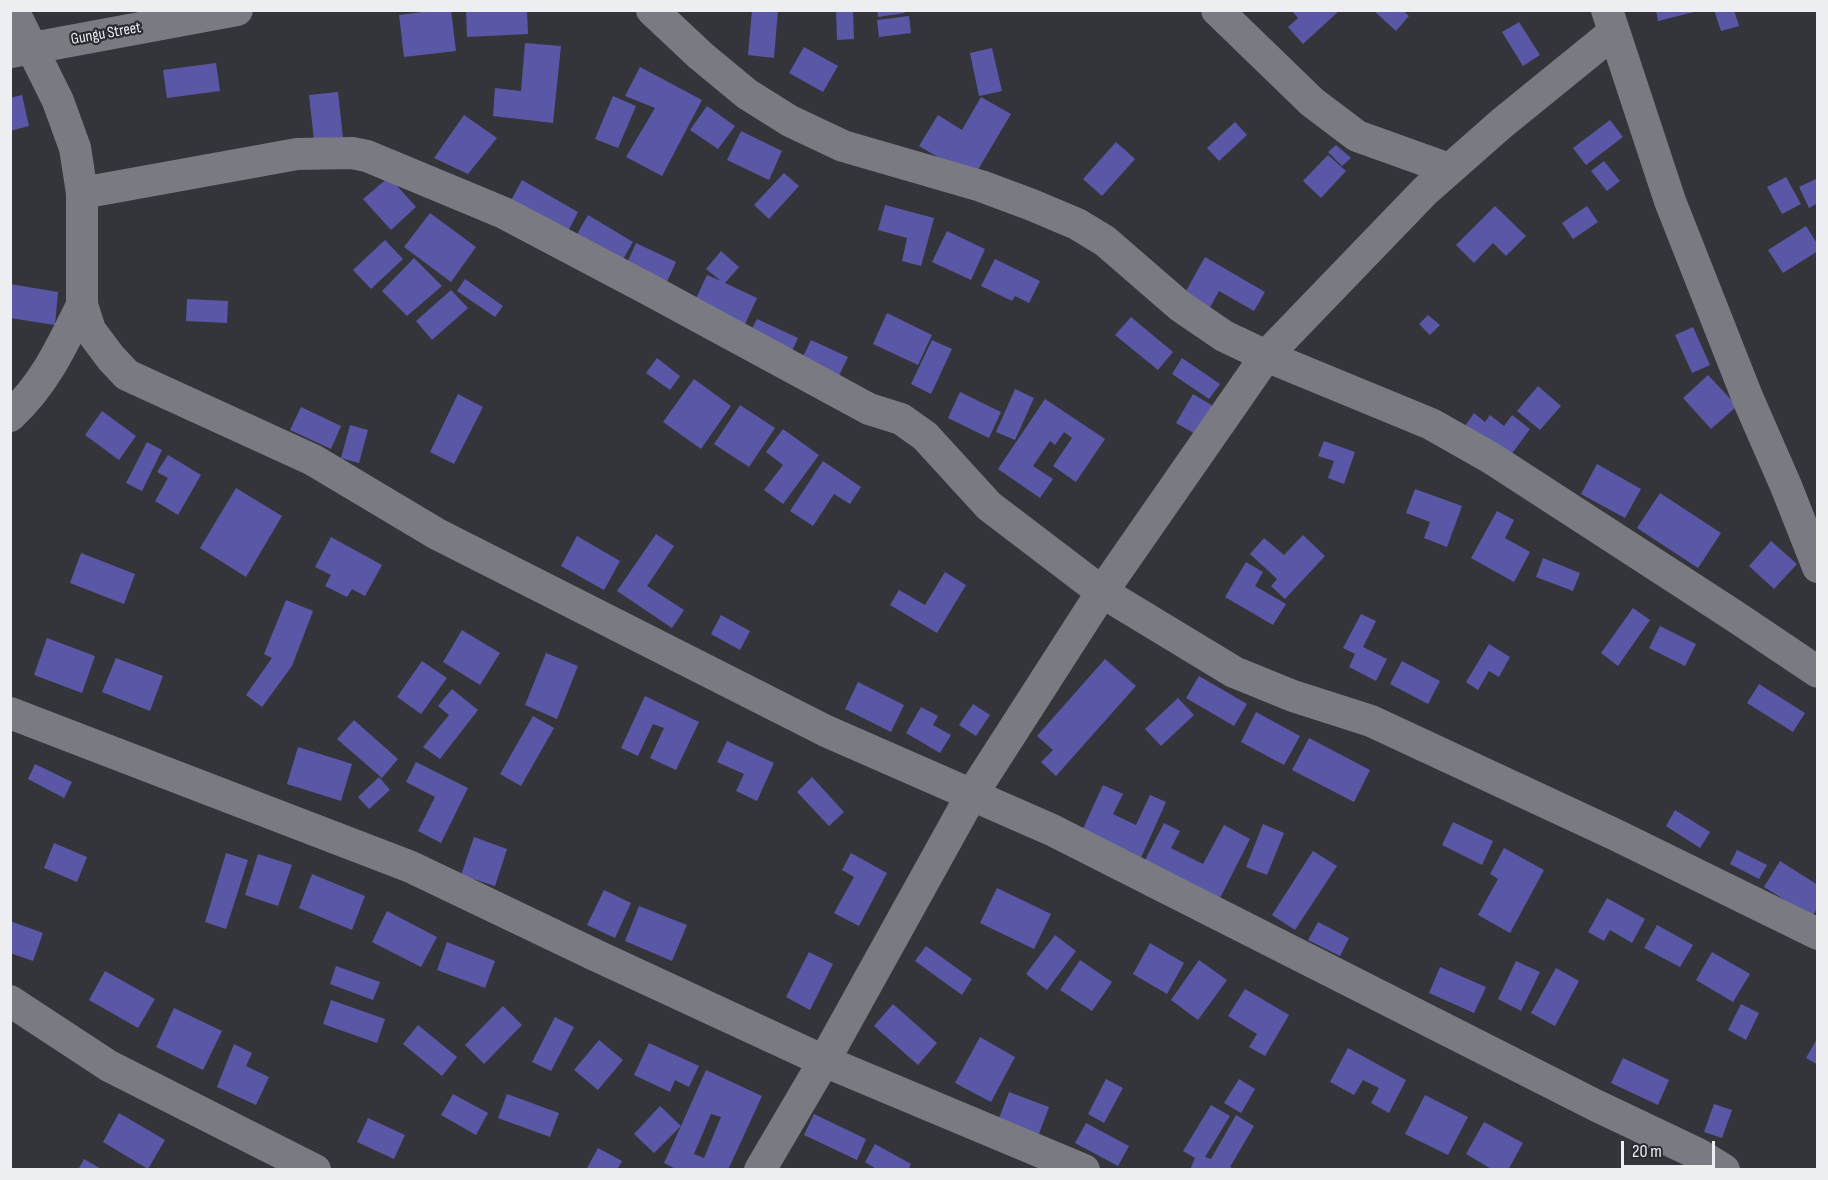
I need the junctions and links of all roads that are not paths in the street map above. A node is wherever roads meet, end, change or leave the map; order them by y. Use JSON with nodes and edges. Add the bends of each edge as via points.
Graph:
{"nodes":[{"id":1,"x":13,"y":10,"type":"edge"},
{"id":2,"x":237,"y":10,"type":"edge"},
{"id":3,"x":652,"y":10,"type":"edge"},
{"id":4,"x":1217,"y":10,"type":"edge"},
{"id":5,"x":1610,"y":22,"type":"edge"},
{"id":6,"x":20,"y":50,"type":"edge"},
{"id":7,"x":1449,"y":169,"type":"junction"},
{"id":8,"x":82,"y":193,"type":"junction"},
{"id":9,"x":82,"y":305,"type":"junction"},
{"id":10,"x":1266,"y":356,"type":"junction"},
{"id":11,"x":10,"y":416,"type":"edge"},
{"id":12,"x":1818,"y":567,"type":"edge"},
{"id":13,"x":1102,"y":592,"type":"junction"},
{"id":14,"x":1818,"y":672,"type":"edge"},
{"id":15,"x":10,"y":713,"type":"edge"},
{"id":16,"x":971,"y":796,"type":"junction"},
{"id":17,"x":1818,"y":934,"type":"edge"},
{"id":18,"x":10,"y":1001,"type":"edge"},
{"id":19,"x":824,"y":1061,"type":"junction"},
{"id":20,"x":315,"y":1170,"type":"edge"},
{"id":21,"x":760,"y":1170,"type":"edge"},
{"id":22,"x":1084,"y":1170,"type":"edge"},
{"id":23,"x":1724,"y":1170,"type":"edge"}],
"edges":[{"from":1,"to":6,"type":"street"},
{"from":2,"to":6,"type":"street","name":"Gungu Street"},
{"from":3,"to":10,"type":"street","via":[[747,94],[790,121],[843,146],[981,186],[1077,224],[1105,241],[1180,306],[1224,336]]},
{"from":4,"to":7,"type":"street","via":[[1312,102],[1357,136]]},
{"from":5,"to":7,"type":"street"},
{"from":5,"to":12,"type":"street","via":[[1670,201]]},
{"from":6,"to":8,"type":"street","via":[[58,101],[75,148]]},
{"from":7,"to":10,"type":"street"},
{"from":8,"to":9,"type":"street"},
{"from":8,"to":13,"type":"street","via":[[297,154],[367,156],[504,213],[869,409],[901,419],[925,436],[989,506]]},
{"from":9,"to":11,"type":"street","via":[[52,366]]},
{"from":9,"to":16,"type":"street","via":[[90,330],[135,380],[313,460],[437,534],[826,731]]},
{"from":10,"to":13,"type":"street"},
{"from":10,"to":14,"type":"street","via":[[1431,424],[1491,458]]},
{"from":13,"to":16,"type":"street"},
{"from":13,"to":17,"type":"street","via":[[1234,672],[1371,721]]},
{"from":15,"to":19,"type":"street","via":[[411,867]]},
{"from":16,"to":19,"type":"street"},
{"from":16,"to":23,"type":"street","via":[[1052,830]]},
{"from":18,"to":20,"type":"street","via":[[110,1066]]},
{"from":19,"to":21,"type":"street"},
{"from":19,"to":22,"type":"street"}]}
